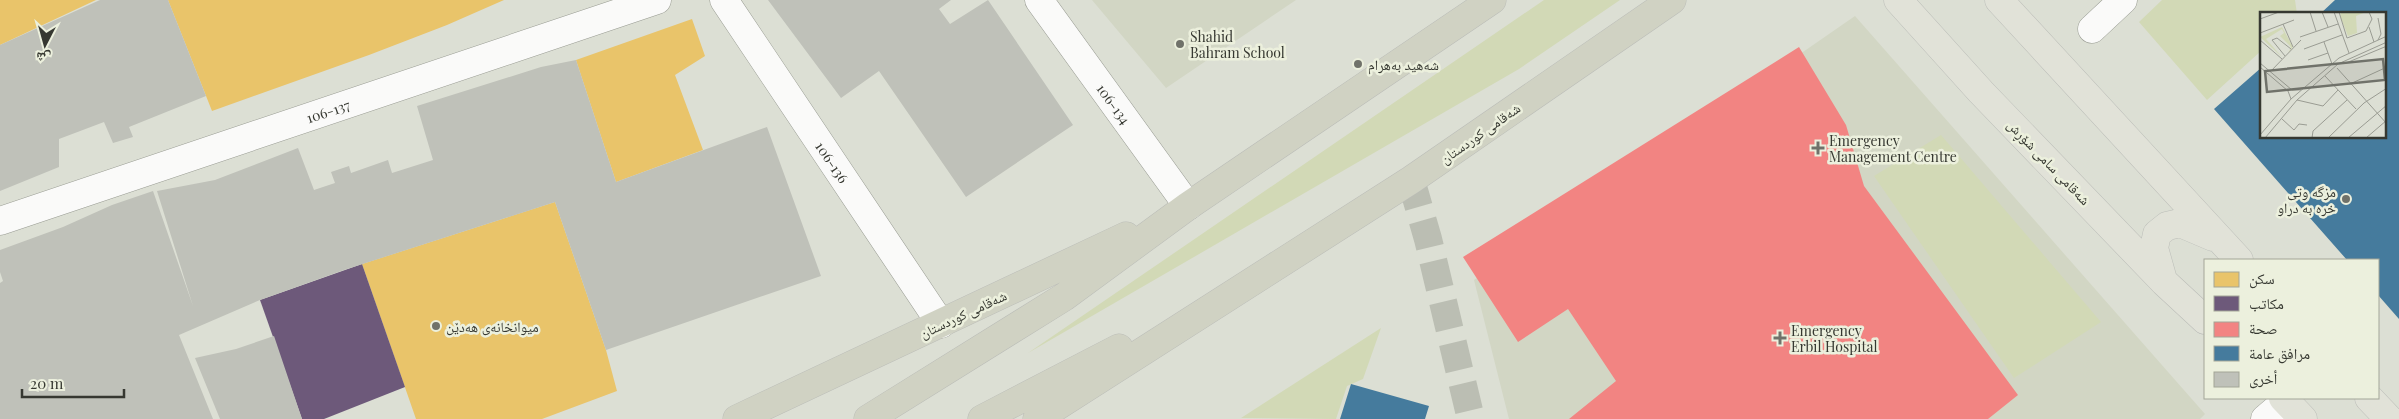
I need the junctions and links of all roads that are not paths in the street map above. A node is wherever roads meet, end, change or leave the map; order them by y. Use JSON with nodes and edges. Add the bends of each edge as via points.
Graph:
{"nodes":[{"id":1,"x":658,"y":0,"type":"edge"},
{"id":2,"x":724,"y":0,"type":"edge"},
{"id":3,"x":1039,"y":0,"type":"edge"},
{"id":4,"x":1492,"y":0,"type":"edge"},
{"id":5,"x":1672,"y":0,"type":"edge"},
{"id":6,"x":1898,"y":0,"type":"edge"},
{"id":7,"x":1999,"y":0,"type":"edge"},
{"id":8,"x":2123,"y":0,"type":"edge"},
{"id":9,"x":2092,"y":29,"type":"dead end"},
{"id":10,"x":1188,"y":206,"type":"junction"},
{"id":11,"x":0,"y":221,"type":"edge"},
{"id":12,"x":2219,"y":240,"type":"junction"},
{"id":13,"x":2238,"y":259,"type":"edge"},
{"id":14,"x":1285,"y":262,"type":"junction"},
{"id":15,"x":2164,"y":282,"type":"junction"},
{"id":16,"x":2204,"y":319,"type":"edge"},
{"id":17,"x":942,"y":324,"type":"junction"},
{"id":18,"x":2370,"y":399,"type":"edge"},
{"id":19,"x":2291,"y":406,"type":"edge"},
{"id":20,"x":737,"y":419,"type":"edge"},
{"id":21,"x":868,"y":419,"type":"edge"},
{"id":22,"x":982,"y":419,"type":"edge"},
{"id":23,"x":1037,"y":419,"type":"edge"},
{"id":24,"x":2265,"y":419,"type":"edge"},
{"id":25,"x":2389,"y":419,"type":"edge"}],
"edges":[{"from":1,"to":11,"type":"street","name":"106-137"},
{"from":2,"to":17,"type":"street","name":"106-136"},
{"from":3,"to":10,"type":"street","name":"106-134"},
{"from":4,"to":10,"type":"highway","name":"شەقامی کوردستان"},
{"from":5,"to":14,"type":"highway","name":"شەقامی کوردستان","via":[[1411,180]]},
{"from":6,"to":15,"type":"main road","name":"شەقامی سامی شۆڕش","via":[[1981,92]]},
{"from":7,"to":12,"type":"main road"},
{"from":8,"to":9,"type":"street"},
{"from":10,"to":17,"type":"highway","name":"شەقامی کوردستان"},
{"from":10,"to":21,"type":"highway","name":"شەقامی کوردستان","via":[[1064,297]]},
{"from":12,"to":13,"type":"main road"},
{"from":12,"to":15,"type":"main road","via":[[2180,223],[2167,226],[2157,234],[2154,248]]},
{"from":14,"to":22,"type":"highway","name":"شەقامی کوردستان"},
{"from":14,"to":23,"type":"highway","name":"شەقامی کوردستان"},
{"from":15,"to":16,"type":"main road","name":"شەقامی سامی شۆڕش"},
{"from":17,"to":20,"type":"highway","name":"شەقامی کوردستان"},
{"from":18,"to":25,"type":"main road"},
{"from":19,"to":24,"type":"street"}]}
